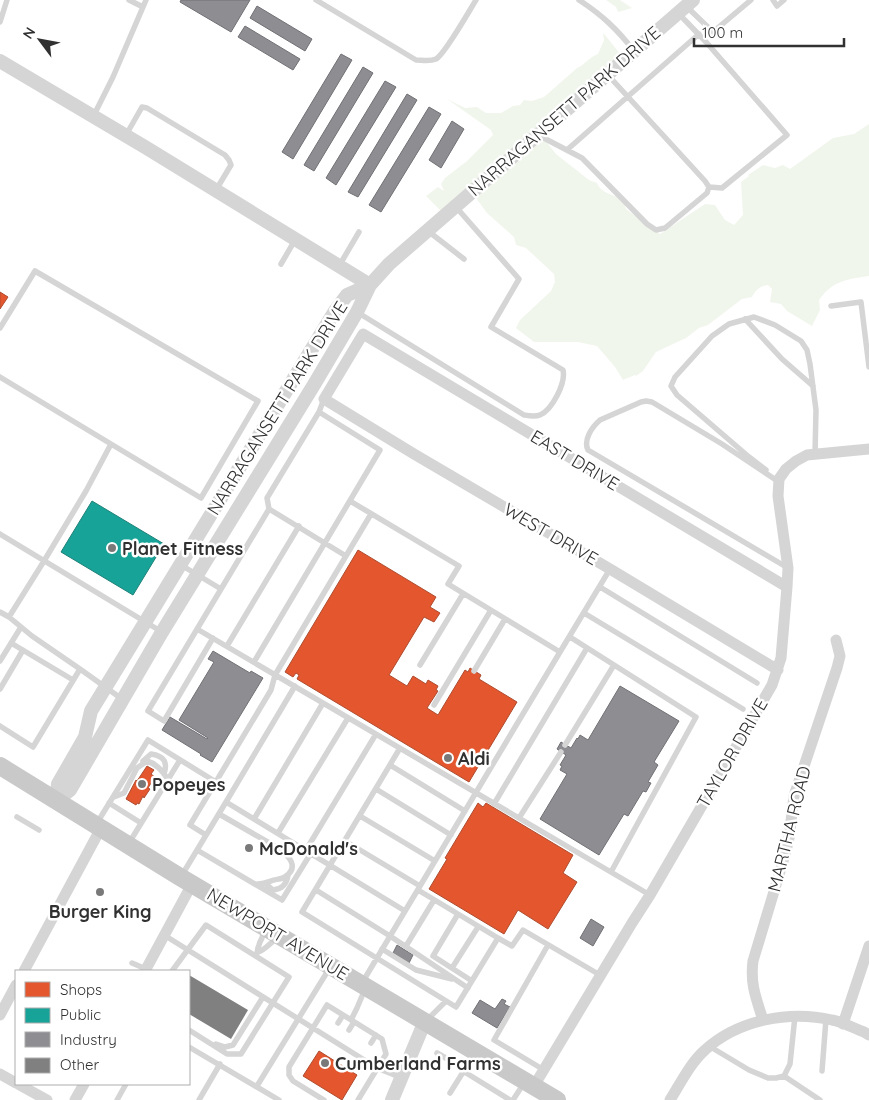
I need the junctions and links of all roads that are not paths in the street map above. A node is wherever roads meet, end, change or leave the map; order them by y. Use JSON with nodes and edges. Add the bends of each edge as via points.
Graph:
{"nodes":[{"id":1,"x":7,"y":0,"type":"edge"},
{"id":2,"x":129,"y":0,"type":"edge"},
{"id":3,"x":146,"y":0,"type":"edge"},
{"id":4,"x":316,"y":0,"type":"edge"},
{"id":5,"x":476,"y":0,"type":"edge"},
{"id":6,"x":579,"y":0,"type":"edge"},
{"id":7,"x":751,"y":0,"type":"edge"},
{"id":8,"x":772,"y":0,"type":"edge"},
{"id":9,"x":784,"y":0,"type":"edge"},
{"id":10,"x":686,"y":6,"type":"edge"},
{"id":11,"x":143,"y":7,"type":"junction"},
{"id":12,"x":0,"y":22,"type":"edge"},
{"id":13,"x":699,"y":34,"type":"junction"},
{"id":14,"x":634,"y":51,"type":"junction"},
{"id":15,"x":0,"y":61,"type":"edge"},
{"id":16,"x":607,"y":74,"type":"junction"},
{"id":17,"x":628,"y":97,"type":"junction"},
{"id":18,"x":94,"y":117,"type":"junction"},
{"id":19,"x":537,"y":134,"type":"junction"},
{"id":20,"x":125,"y":136,"type":"junction"},
{"id":21,"x":568,"y":150,"type":"junction"},
{"id":22,"x":709,"y":187,"type":"junction"},
{"id":23,"x":216,"y":190,"type":"junction"},
{"id":24,"x":456,"y":206,"type":"junction"},
{"id":25,"x":428,"y":231,"type":"junction"},
{"id":26,"x":359,"y":232,"type":"dead end"},
{"id":27,"x":296,"y":239,"type":"junction"},
{"id":28,"x":464,"y":259,"type":"dead end"},
{"id":29,"x":281,"y":264,"type":"dead end"},
{"id":30,"x":339,"y":266,"type":"junction"},
{"id":31,"x":370,"y":285,"type":"junction"},
{"id":32,"x":831,"y":306,"type":"dead end"},
{"id":33,"x":357,"y":312,"type":"junction"},
{"id":34,"x":745,"y":319,"type":"junction"},
{"id":35,"x":0,"y":328,"type":"edge"},
{"id":36,"x":869,"y":366,"type":"edge"},
{"id":37,"x":0,"y":377,"type":"edge"},
{"id":38,"x":813,"y":386,"type":"junction"},
{"id":39,"x":324,"y":399,"type":"junction"},
{"id":40,"x":319,"y":412,"type":"junction"},
{"id":41,"x":111,"y":444,"type":"junction"},
{"id":42,"x":869,"y":449,"type":"edge"},
{"id":43,"x":816,"y":454,"type":"junction"},
{"id":44,"x":779,"y":481,"type":"junction"},
{"id":45,"x":202,"y":498,"type":"junction"},
{"id":46,"x":350,"y":501,"type":"junction"},
{"id":47,"x":216,"y":507,"type":"junction"},
{"id":48,"x":269,"y":509,"type":"junction"},
{"id":49,"x":371,"y":514,"type":"junction"},
{"id":50,"x":298,"y":526,"type":"junction"},
{"id":51,"x":0,"y":534,"type":"edge"},
{"id":52,"x":325,"y":543,"type":"junction"},
{"id":53,"x":346,"y":556,"type":"junction"},
{"id":54,"x":44,"y":561,"type":"junction"},
{"id":55,"x":181,"y":565,"type":"junction"},
{"id":56,"x":788,"y":568,"type":"junction"},
{"id":57,"x":610,"y":569,"type":"junction"},
{"id":58,"x":197,"y":574,"type":"junction"},
{"id":59,"x":600,"y":587,"type":"junction"},
{"id":60,"x":787,"y":587,"type":"junction"},
{"id":61,"x":221,"y":589,"type":"junction"},
{"id":62,"x":463,"y":594,"type":"junction"},
{"id":63,"x":490,"y":610,"type":"junction"},
{"id":64,"x":0,"y":612,"type":"edge"},
{"id":65,"x":584,"y":613,"type":"junction"},
{"id":66,"x":8,"y":617,"type":"junction"},
{"id":67,"x":505,"y":619,"type":"junction"},
{"id":68,"x":145,"y":622,"type":"junction"},
{"id":69,"x":21,"y":627,"type":"junction"},
{"id":70,"x":197,"y":629,"type":"junction"},
{"id":71,"x":162,"y":632,"type":"junction"},
{"id":72,"x":570,"y":636,"type":"junction"},
{"id":73,"x":213,"y":638,"type":"junction"},
{"id":74,"x":836,"y":640,"type":"dead end"},
{"id":75,"x":11,"y":643,"type":"junction"},
{"id":76,"x":226,"y":646,"type":"junction"},
{"id":77,"x":587,"y":648,"type":"junction"},
{"id":78,"x":23,"y":650,"type":"junction"},
{"id":79,"x":560,"y":652,"type":"junction"},
{"id":80,"x":0,"y":662,"type":"edge"},
{"id":81,"x":254,"y":662,"type":"junction"},
{"id":82,"x":420,"y":665,"type":"dead end"},
{"id":83,"x":614,"y":665,"type":"junction"},
{"id":84,"x":80,"y":668,"type":"junction"},
{"id":85,"x":778,"y":670,"type":"junction"},
{"id":86,"x":474,"y":671,"type":"dead end"},
{"id":87,"x":275,"y":675,"type":"junction"},
{"id":88,"x":73,"y":680,"type":"junction"},
{"id":89,"x":757,"y":683,"type":"dead end"},
{"id":90,"x":295,"y":686,"type":"junction"},
{"id":91,"x":105,"y":688,"type":"junction"},
{"id":92,"x":0,"y":689,"type":"edge"},
{"id":93,"x":122,"y":699,"type":"junction"},
{"id":94,"x":323,"y":703,"type":"junction"},
{"id":95,"x":434,"y":705,"type":"dead end"},
{"id":96,"x":743,"y":709,"type":"dead end"},
{"id":97,"x":348,"y":718,"type":"junction"},
{"id":98,"x":0,"y":726,"type":"edge"},
{"id":99,"x":376,"y":734,"type":"junction"},
{"id":100,"x":565,"y":745,"type":"dead end"},
{"id":101,"x":400,"y":748,"type":"junction"},
{"id":102,"x":561,"y":752,"type":"dead end"},
{"id":103,"x":180,"y":760,"type":"junction"},
{"id":104,"x":390,"y":765,"type":"junction"},
{"id":105,"x":0,"y":766,"type":"edge"},
{"id":106,"x":137,"y":768,"type":"junction"},
{"id":107,"x":164,"y":774,"type":"junction"},
{"id":108,"x":168,"y":780,"type":"junction"},
{"id":109,"x":217,"y":780,"type":"junction"},
{"id":110,"x":376,"y":789,"type":"junction"},
{"id":111,"x":476,"y":793,"type":"junction"},
{"id":112,"x":113,"y":797,"type":"junction"},
{"id":113,"x":56,"y":801,"type":"junction"},
{"id":114,"x":226,"y":802,"type":"junction"},
{"id":115,"x":110,"y":803,"type":"junction"},
{"id":116,"x":494,"y":804,"type":"junction"},
{"id":117,"x":465,"y":811,"type":"junction"},
{"id":118,"x":219,"y":814,"type":"junction"},
{"id":119,"x":360,"y":816,"type":"junction"},
{"id":120,"x":17,"y":818,"type":"dead end"},
{"id":121,"x":254,"y":818,"type":"junction"},
{"id":122,"x":519,"y":818,"type":"junction"},
{"id":123,"x":141,"y":823,"type":"junction"},
{"id":124,"x":98,"y":827,"type":"junction"},
{"id":125,"x":39,"y":830,"type":"dead end"},
{"id":126,"x":278,"y":833,"type":"junction"},
{"id":127,"x":206,"y":835,"type":"junction"},
{"id":128,"x":451,"y":835,"type":"junction"},
{"id":129,"x":345,"y":840,"type":"junction"},
{"id":130,"x":291,"y":841,"type":"junction"},
{"id":131,"x":128,"y":845,"type":"junction"},
{"id":132,"x":197,"y":850,"type":"junction"},
{"id":133,"x":308,"y":851,"type":"junction"},
{"id":134,"x":284,"y":852,"type":"junction"},
{"id":135,"x":435,"y":861,"type":"junction"},
{"id":136,"x":331,"y":865,"type":"junction"},
{"id":137,"x":611,"y":872,"type":"junction"},
{"id":138,"x":288,"y":875,"type":"junction"},
{"id":139,"x":186,"y":880,"type":"junction"},
{"id":140,"x":256,"y":884,"type":"junction"},
{"id":141,"x":266,"y":884,"type":"junction"},
{"id":142,"x":419,"y":888,"type":"junction"},
{"id":143,"x":316,"y":890,"type":"junction"},
{"id":144,"x":650,"y":895,"type":"junction"},
{"id":145,"x":434,"y":900,"type":"junction"},
{"id":146,"x":405,"y":911,"type":"junction"},
{"id":147,"x":458,"y":914,"type":"junction"},
{"id":148,"x":263,"y":925,"type":"junction"},
{"id":149,"x":478,"y":926,"type":"junction"},
{"id":150,"x":164,"y":935,"type":"junction"},
{"id":151,"x":282,"y":936,"type":"junction"},
{"id":152,"x":390,"y":936,"type":"junction"},
{"id":153,"x":498,"y":938,"type":"junction"},
{"id":154,"x":548,"y":945,"type":"junction"},
{"id":155,"x":406,"y":946,"type":"junction"},
{"id":156,"x":869,"y":946,"type":"edge"},
{"id":157,"x":382,"y":949,"type":"junction"},
{"id":158,"x":189,"y":950,"type":"junction"},
{"id":159,"x":257,"y":954,"type":"junction"},
{"id":160,"x":377,"y":958,"type":"junction"},
{"id":161,"x":132,"y":963,"type":"dead end"},
{"id":162,"x":331,"y":965,"type":"junction"},
{"id":163,"x":452,"y":968,"type":"junction"},
{"id":164,"x":25,"y":970,"type":"edge"},
{"id":165,"x":145,"y":970,"type":"edge"},
{"id":166,"x":173,"y":970,"type":"edge"},
{"id":167,"x":600,"y":975,"type":"junction"},
{"id":168,"x":456,"y":980,"type":"junction"},
{"id":169,"x":472,"y":981,"type":"junction"},
{"id":170,"x":364,"y":985,"type":"junction"},
{"id":171,"x":15,"y":988,"type":"edge"},
{"id":172,"x":468,"y":988,"type":"junction"},
{"id":173,"x":263,"y":997,"type":"junction"},
{"id":174,"x":446,"y":1001,"type":"junction"},
{"id":175,"x":273,"y":1004,"type":"junction"},
{"id":176,"x":0,"y":1015,"type":"edge"},
{"id":177,"x":343,"y":1015,"type":"junction"},
{"id":178,"x":795,"y":1016,"type":"junction"},
{"id":179,"x":298,"y":1018,"type":"junction"},
{"id":180,"x":826,"y":1019,"type":"junction"},
{"id":181,"x":763,"y":1020,"type":"junction"},
{"id":182,"x":352,"y":1021,"type":"junction"},
{"id":183,"x":425,"y":1021,"type":"junction"},
{"id":184,"x":338,"y":1023,"type":"dead end"},
{"id":185,"x":843,"y":1024,"type":"junction"},
{"id":186,"x":313,"y":1028,"type":"junction"},
{"id":187,"x":364,"y":1028,"type":"junction"},
{"id":188,"x":349,"y":1030,"type":"dead end"},
{"id":189,"x":190,"y":1031,"type":"edge"},
{"id":190,"x":376,"y":1035,"type":"junction"},
{"id":191,"x":869,"y":1035,"type":"edge"},
{"id":192,"x":360,"y":1036,"type":"dead end"},
{"id":193,"x":200,"y":1037,"type":"junction"},
{"id":194,"x":371,"y":1043,"type":"dead end"},
{"id":195,"x":709,"y":1046,"type":"junction"},
{"id":196,"x":190,"y":1048,"type":"edge"},
{"id":197,"x":475,"y":1052,"type":"junction"},
{"id":198,"x":437,"y":1053,"type":"dead end"},
{"id":199,"x":220,"y":1064,"type":"junction"},
{"id":200,"x":378,"y":1068,"type":"junction"},
{"id":201,"x":544,"y":1070,"type":"junction"},
{"id":202,"x":463,"y":1071,"type":"junction"},
{"id":203,"x":822,"y":1071,"type":"dead end"},
{"id":204,"x":0,"y":1074,"type":"edge"},
{"id":205,"x":784,"y":1076,"type":"junction"},
{"id":206,"x":402,"y":1078,"type":"junction"},
{"id":207,"x":15,"y":1082,"type":"edge"},
{"id":208,"x":529,"y":1083,"type":"junction"},
{"id":209,"x":21,"y":1085,"type":"edge"},
{"id":210,"x":83,"y":1085,"type":"edge"},
{"id":211,"x":125,"y":1085,"type":"edge"},
{"id":212,"x":257,"y":1086,"type":"junction"},
{"id":213,"x":450,"y":1094,"type":"dead end"},
{"id":214,"x":47,"y":1100,"type":"edge"},
{"id":215,"x":75,"y":1100,"type":"edge"},
{"id":216,"x":117,"y":1100,"type":"edge"},
{"id":217,"x":199,"y":1100,"type":"edge"},
{"id":218,"x":279,"y":1100,"type":"edge"},
{"id":219,"x":324,"y":1100,"type":"edge"},
{"id":220,"x":358,"y":1100,"type":"edge"},
{"id":221,"x":392,"y":1100,"type":"edge"},
{"id":222,"x":511,"y":1100,"type":"edge"},
{"id":223,"x":557,"y":1100,"type":"edge"},
{"id":224,"x":670,"y":1100,"type":"edge"},
{"id":225,"x":820,"y":1100,"type":"edge"}],
"edges":[{"from":1,"to":12,"type":"lane"},
{"from":2,"to":11,"type":"lane"},
{"from":3,"to":11,"type":"lane"},
{"from":4,"to":5,"type":"lane","via":[[416,60],[427,61],[444,52]]},
{"from":6,"to":14,"type":"lane","via":[[603,16]]},
{"from":7,"to":10,"type":"lane","via":[[713,32]]},
{"from":8,"to":9,"type":"lane","via":[[777,6]]},
{"from":10,"to":13,"type":"lane"},
{"from":10,"to":14,"type":"street","name":"NARRAGANSETT PARK DRIVE"},
{"from":11,"to":18,"type":"lane"},
{"from":13,"to":17,"type":"lane"},
{"from":13,"to":22,"type":"lane","via":[[787,135],[722,188]]},
{"from":14,"to":16,"type":"street","name":"NARRAGANSETT PARK DRIVE"},
{"from":15,"to":18,"type":"street"},
{"from":16,"to":17,"type":"lane"},
{"from":16,"to":19,"type":"street","name":"NARRAGANSETT PARK DRIVE"},
{"from":17,"to":21,"type":"lane"},
{"from":17,"to":22,"type":"lane"},
{"from":18,"to":20,"type":"street"},
{"from":19,"to":21,"type":"lane"},
{"from":19,"to":24,"type":"street","name":"NARRAGANSETT PARK DRIVE"},
{"from":20,"to":23,"type":"street"},
{"from":20,"to":23,"type":"lane","via":[[142,107],[155,112],[229,160],[231,165]]},
{"from":21,"to":22,"type":"lane","via":[[582,158],[656,230],[665,228]]},
{"from":23,"to":27,"type":"street"},
{"from":24,"to":25,"type":"street","name":"NARRAGANSETT PARK DRIVE"},
{"from":24,"to":33,"type":"lane","via":[[519,279],[491,327],[563,370],[565,376],[561,388],[547,410],[534,417],[524,415]]},
{"from":25,"to":28,"type":"lane"},
{"from":25,"to":31,"type":"street","name":"NARRAGANSETT PARK DRIVE"},
{"from":26,"to":30,"type":"lane"},
{"from":27,"to":29,"type":"lane"},
{"from":27,"to":30,"type":"street"},
{"from":30,"to":31,"type":"street"},
{"from":31,"to":33,"type":"street","name":"NARRAGANSETT PARK DRIVE"},
{"from":31,"to":47,"type":"street","name":"NARRAGANSETT PARK DRIVE","via":[[347,295],[335,311]]},
{"from":32,"to":36,"type":"lane","via":[[861,302]]},
{"from":33,"to":58,"type":"street","name":"NARRAGANSETT PARK DRIVE"},
{"from":34,"to":38,"type":"lane","via":[[782,359]]},
{"from":34,"to":38,"type":"lane","via":[[754,317],[775,325],[801,341],[807,350]]},
{"from":34,"to":44,"type":"lane","via":[[729,324],[712,336],[671,386],[677,395]]},
{"from":35,"to":45,"type":"lane","via":[[35,271],[258,401]]},
{"from":37,"to":41,"type":"lane"},
{"from":38,"to":43,"type":"lane"},
{"from":39,"to":40,"type":"lane"},
{"from":39,"to":57,"type":"street","name":"WEST DRIVE"},
{"from":39,"to":60,"type":"street","name":"EAST DRIVE","via":[[363,334]]},
{"from":40,"to":46,"type":"lane","via":[[380,450]]},
{"from":40,"to":48,"type":"lane","via":[[267,498]]},
{"from":41,"to":45,"type":"lane"},
{"from":41,"to":54,"type":"lane"},
{"from":42,"to":43,"type":"street"},
{"from":43,"to":44,"type":"street","via":[[807,455],[786,468]]},
{"from":44,"to":56,"type":"street","name":"TAYLOR DRIVE","via":[[778,496]]},
{"from":44,"to":56,"type":"lane","via":[[652,402],[640,402],[600,420],[586,441],[588,450]]},
{"from":45,"to":47,"type":"lane"},
{"from":46,"to":49,"type":"lane"},
{"from":46,"to":52,"type":"lane"},
{"from":47,"to":55,"type":"street","name":"NARRAGANSETT PARK DRIVE"},
{"from":48,"to":50,"type":"lane"},
{"from":48,"to":61,"type":"lane"},
{"from":49,"to":53,"type":"lane"},
{"from":49,"to":62,"type":"lane","via":[[459,566],[448,584]]},
{"from":50,"to":52,"type":"lane"},
{"from":50,"to":76,"type":"lane"},
{"from":51,"to":54,"type":"lane"},
{"from":52,"to":53,"type":"lane"},
{"from":52,"to":81,"type":"lane"},
{"from":53,"to":87,"type":"lane"},
{"from":54,"to":66,"type":"lane"},
{"from":54,"to":68,"type":"lane"},
{"from":55,"to":58,"type":"lane"},
{"from":55,"to":68,"type":"street","name":"NARRAGANSETT PARK DRIVE"},
{"from":56,"to":60,"type":"street","name":"TAYLOR DRIVE"},
{"from":57,"to":59,"type":"lane"},
{"from":57,"to":85,"type":"street","name":"WEST DRIVE"},
{"from":58,"to":61,"type":"lane"},
{"from":58,"to":71,"type":"street","name":"NARRAGANSETT PARK DRIVE"},
{"from":59,"to":65,"type":"lane"},
{"from":59,"to":89,"type":"lane"},
{"from":60,"to":85,"type":"street","name":"TAYLOR DRIVE"},
{"from":61,"to":70,"type":"lane"},
{"from":62,"to":63,"type":"lane"},
{"from":62,"to":82,"type":"lane"},
{"from":63,"to":67,"type":"lane"},
{"from":63,"to":95,"type":"lane"},
{"from":64,"to":66,"type":"lane"},
{"from":65,"to":72,"type":"lane"},
{"from":65,"to":96,"type":"lane"},
{"from":66,"to":69,"type":"lane"},
{"from":67,"to":79,"type":"lane"},
{"from":67,"to":86,"type":"lane"},
{"from":68,"to":71,"type":"lane"},
{"from":68,"to":91,"type":"street","name":"NARRAGANSETT PARK DRIVE"},
{"from":69,"to":75,"type":"lane"},
{"from":69,"to":84,"type":"lane"},
{"from":70,"to":73,"type":"lane"},
{"from":70,"to":73,"type":"lane","via":[[148,711],[164,721]]},
{"from":71,"to":93,"type":"street","name":"NARRAGANSETT PARK DRIVE"},
{"from":72,"to":77,"type":"lane"},
{"from":72,"to":79,"type":"lane"},
{"from":73,"to":76,"type":"lane"},
{"from":74,"to":181,"type":"street","name":"MARTHA ROAD","via":[[840,656],[837,668],[794,796],[785,855],[753,961],[751,975]]},
{"from":75,"to":78,"type":"lane"},
{"from":75,"to":80,"type":"lane"},
{"from":76,"to":81,"type":"lane"},
{"from":77,"to":83,"type":"lane"},
{"from":77,"to":116,"type":"lane"},
{"from":78,"to":88,"type":"lane"},
{"from":78,"to":92,"type":"lane"},
{"from":79,"to":111,"type":"lane"},
{"from":81,"to":87,"type":"lane"},
{"from":83,"to":100,"type":"lane"},
{"from":83,"to":137,"type":"lane","via":[[696,717]]},
{"from":84,"to":88,"type":"lane"},
{"from":84,"to":91,"type":"lane"},
{"from":85,"to":144,"type":"street","name":"TAYLOR DRIVE"},
{"from":87,"to":90,"type":"lane"},
{"from":87,"to":109,"type":"lane","via":[[271,690]]},
{"from":88,"to":98,"type":"lane","via":[[33,747]]},
{"from":90,"to":94,"type":"lane"},
{"from":90,"to":114,"type":"lane"},
{"from":91,"to":93,"type":"lane"},
{"from":91,"to":113,"type":"street","name":"NARRAGANSETT PARK DRIVE","via":[[91,711],[85,737],[58,784]]},
{"from":93,"to":113,"type":"street","name":"NARRAGANSETT PARK DRIVE","via":[[70,790]]},
{"from":94,"to":97,"type":"lane"},
{"from":94,"to":121,"type":"lane"},
{"from":97,"to":99,"type":"lane"},
{"from":97,"to":126,"type":"lane"},
{"from":99,"to":101,"type":"lane"},
{"from":99,"to":133,"type":"lane"},
{"from":101,"to":104,"type":"lane"},
{"from":101,"to":111,"type":"lane"},
{"from":102,"to":122,"type":"lane"},
{"from":103,"to":108,"type":"lane"},
{"from":103,"to":109,"type":"lane"},
{"from":103,"to":112,"type":"lane","via":[[148,740]]},
{"from":104,"to":110,"type":"lane"},
{"from":104,"to":117,"type":"lane"},
{"from":105,"to":113,"type":"main road","name":"NEWPORT AVENUE"},
{"from":106,"to":107,"type":"lane","via":[[147,761],[152,762]]},
{"from":106,"to":107,"type":"lane","via":[[151,754],[159,755],[164,759]]},
{"from":106,"to":112,"type":"lane","via":[[124,793]]},
{"from":107,"to":108,"type":"lane"},
{"from":108,"to":123,"type":"lane"},
{"from":109,"to":127,"type":"lane","via":[[190,825]]},
{"from":110,"to":119,"type":"lane"},
{"from":110,"to":128,"type":"lane"},
{"from":111,"to":116,"type":"lane"},
{"from":111,"to":117,"type":"lane"},
{"from":112,"to":115,"type":"lane"},
{"from":113,"to":124,"type":"main road","name":"NEWPORT AVENUE"},
{"from":114,"to":118,"type":"lane"},
{"from":114,"to":121,"type":"lane"},
{"from":115,"to":123,"type":"lane"},
{"from":115,"to":124,"type":"lane"},
{"from":116,"to":122,"type":"lane"},
{"from":117,"to":128,"type":"lane"},
{"from":118,"to":127,"type":"lane"},
{"from":118,"to":134,"type":"lane"},
{"from":119,"to":129,"type":"lane"},
{"from":119,"to":135,"type":"lane"},
{"from":120,"to":125,"type":"lane"},
{"from":121,"to":126,"type":"lane"},
{"from":122,"to":137,"type":"lane"},
{"from":123,"to":131,"type":"lane"},
{"from":124,"to":131,"type":"main road","name":"NEWPORT AVENUE"},
{"from":124,"to":164,"type":"street"},
{"from":126,"to":130,"type":"lane"},
{"from":127,"to":132,"type":"lane"},
{"from":128,"to":135,"type":"lane"},
{"from":129,"to":136,"type":"lane"},
{"from":129,"to":142,"type":"lane"},
{"from":130,"to":133,"type":"lane"},
{"from":130,"to":134,"type":"lane"},
{"from":131,"to":139,"type":"main road","name":"NEWPORT AVENUE"},
{"from":132,"to":139,"type":"lane"},
{"from":132,"to":140,"type":"lane"},
{"from":133,"to":136,"type":"lane"},
{"from":133,"to":140,"type":"lane","via":[[282,900]]},
{"from":134,"to":138,"type":"lane","via":[[292,864]]},
{"from":135,"to":142,"type":"lane"},
{"from":136,"to":143,"type":"lane"},
{"from":136,"to":146,"type":"lane"},
{"from":137,"to":144,"type":"lane"},
{"from":138,"to":141,"type":"lane"},
{"from":138,"to":141,"type":"lane","via":[[286,884],[278,889],[273,890]]},
{"from":139,"to":148,"type":"main road","name":"NEWPORT AVENUE"},
{"from":139,"to":150,"type":"street"},
{"from":140,"to":141,"type":"lane"},
{"from":142,"to":145,"type":"lane"},
{"from":142,"to":146,"type":"lane"},
{"from":143,"to":152,"type":"lane"},
{"from":143,"to":160,"type":"lane","via":[[302,912]]},
{"from":144,"to":167,"type":"street","name":"TAYLOR DRIVE"},
{"from":145,"to":147,"type":"lane"},
{"from":145,"to":155,"type":"lane"},
{"from":146,"to":152,"type":"lane"},
{"from":147,"to":149,"type":"lane"},
{"from":147,"to":163,"type":"lane","via":[[433,956]]},
{"from":148,"to":151,"type":"main road","name":"NEWPORT AVENUE"},
{"from":148,"to":159,"type":"lane","via":[[263,938]]},
{"from":149,"to":153,"type":"lane"},
{"from":149,"to":163,"type":"lane"},
{"from":150,"to":158,"type":"lane"},
{"from":150,"to":165,"type":"street"},
{"from":151,"to":159,"type":"lane"},
{"from":151,"to":162,"type":"main road","name":"NEWPORT AVENUE"},
{"from":152,"to":155,"type":"lane"},
{"from":152,"to":157,"type":"lane"},
{"from":153,"to":154,"type":"lane","via":[[512,946],[522,930]]},
{"from":153,"to":169,"type":"lane"},
{"from":154,"to":167,"type":"lane"},
{"from":154,"to":201,"type":"lane","via":[[494,1040]]},
{"from":155,"to":168,"type":"lane"},
{"from":156,"to":185,"type":"street"},
{"from":157,"to":160,"type":"lane"},
{"from":157,"to":168,"type":"lane","via":[[416,970]]},
{"from":158,"to":159,"type":"lane","via":[[206,925]]},
{"from":158,"to":166,"type":"lane"},
{"from":158,"to":173,"type":"lane"},
{"from":159,"to":175,"type":"lane","via":[[290,977]]},
{"from":160,"to":170,"type":"lane"},
{"from":160,"to":174,"type":"lane"},
{"from":161,"to":165,"type":"lane"},
{"from":162,"to":170,"type":"main road","name":"NEWPORT AVENUE"},
{"from":162,"to":179,"type":"lane"},
{"from":163,"to":169,"type":"lane"},
{"from":167,"to":201,"type":"street","name":"TAYLOR DRIVE"},
{"from":168,"to":172,"type":"lane"},
{"from":169,"to":172,"type":"lane"},
{"from":170,"to":182,"type":"lane"},
{"from":170,"to":183,"type":"main road","name":"NEWPORT AVENUE"},
{"from":171,"to":176,"type":"street"},
{"from":172,"to":174,"type":"lane","via":[[456,1007]]},
{"from":173,"to":175,"type":"lane"},
{"from":173,"to":193,"type":"lane","via":[[233,1046],[225,1047]]},
{"from":174,"to":183,"type":"lane"},
{"from":175,"to":179,"type":"lane"},
{"from":175,"to":193,"type":"lane","via":[[241,1054],[227,1054]]},
{"from":177,"to":182,"type":"lane"},
{"from":177,"to":184,"type":"lane"},
{"from":177,"to":186,"type":"lane","via":[[327,1005]]},
{"from":178,"to":180,"type":"street"},
{"from":178,"to":181,"type":"street"},
{"from":178,"to":205,"type":"lane","via":[[790,1064]]},
{"from":179,"to":186,"type":"lane"},
{"from":179,"to":212,"type":"lane"},
{"from":180,"to":185,"type":"street"},
{"from":180,"to":203,"type":"lane"},
{"from":181,"to":195,"type":"street","via":[[732,1032]]},
{"from":182,"to":187,"type":"lane"},
{"from":182,"to":188,"type":"lane"},
{"from":183,"to":197,"type":"main road","name":"NEWPORT AVENUE"},
{"from":183,"to":206,"type":"street"},
{"from":185,"to":191,"type":"street"},
{"from":186,"to":200,"type":"lane","via":[[330,1035]]},
{"from":186,"to":219,"type":"lane","via":[[289,1066],[289,1075],[293,1081]]},
{"from":187,"to":190,"type":"lane"},
{"from":187,"to":192,"type":"lane"},
{"from":189,"to":193,"type":"lane"},
{"from":190,"to":194,"type":"lane"},
{"from":190,"to":200,"type":"lane","via":[[382,1039],[386,1054]]},
{"from":195,"to":205,"type":"lane","via":[[768,1078]]},
{"from":195,"to":224,"type":"street"},
{"from":196,"to":199,"type":"lane"},
{"from":197,"to":202,"type":"lane"},
{"from":197,"to":208,"type":"main road","name":"NEWPORT AVENUE"},
{"from":198,"to":202,"type":"lane"},
{"from":199,"to":212,"type":"lane"},
{"from":199,"to":217,"type":"lane"},
{"from":200,"to":206,"type":"lane"},
{"from":200,"to":220,"type":"lane"},
{"from":201,"to":208,"type":"street","name":"TAYLOR DRIVE"},
{"from":202,"to":213,"type":"lane"},
{"from":202,"to":222,"type":"lane"},
{"from":204,"to":207,"type":"street"},
{"from":205,"to":225,"type":"lane"},
{"from":206,"to":221,"type":"street"},
{"from":208,"to":222,"type":"lane"},
{"from":208,"to":223,"type":"main road","name":"NEWPORT AVENUE"},
{"from":209,"to":214,"type":"street"},
{"from":210,"to":215,"type":"street"},
{"from":211,"to":216,"type":"lane"},
{"from":212,"to":218,"type":"lane"}]}
